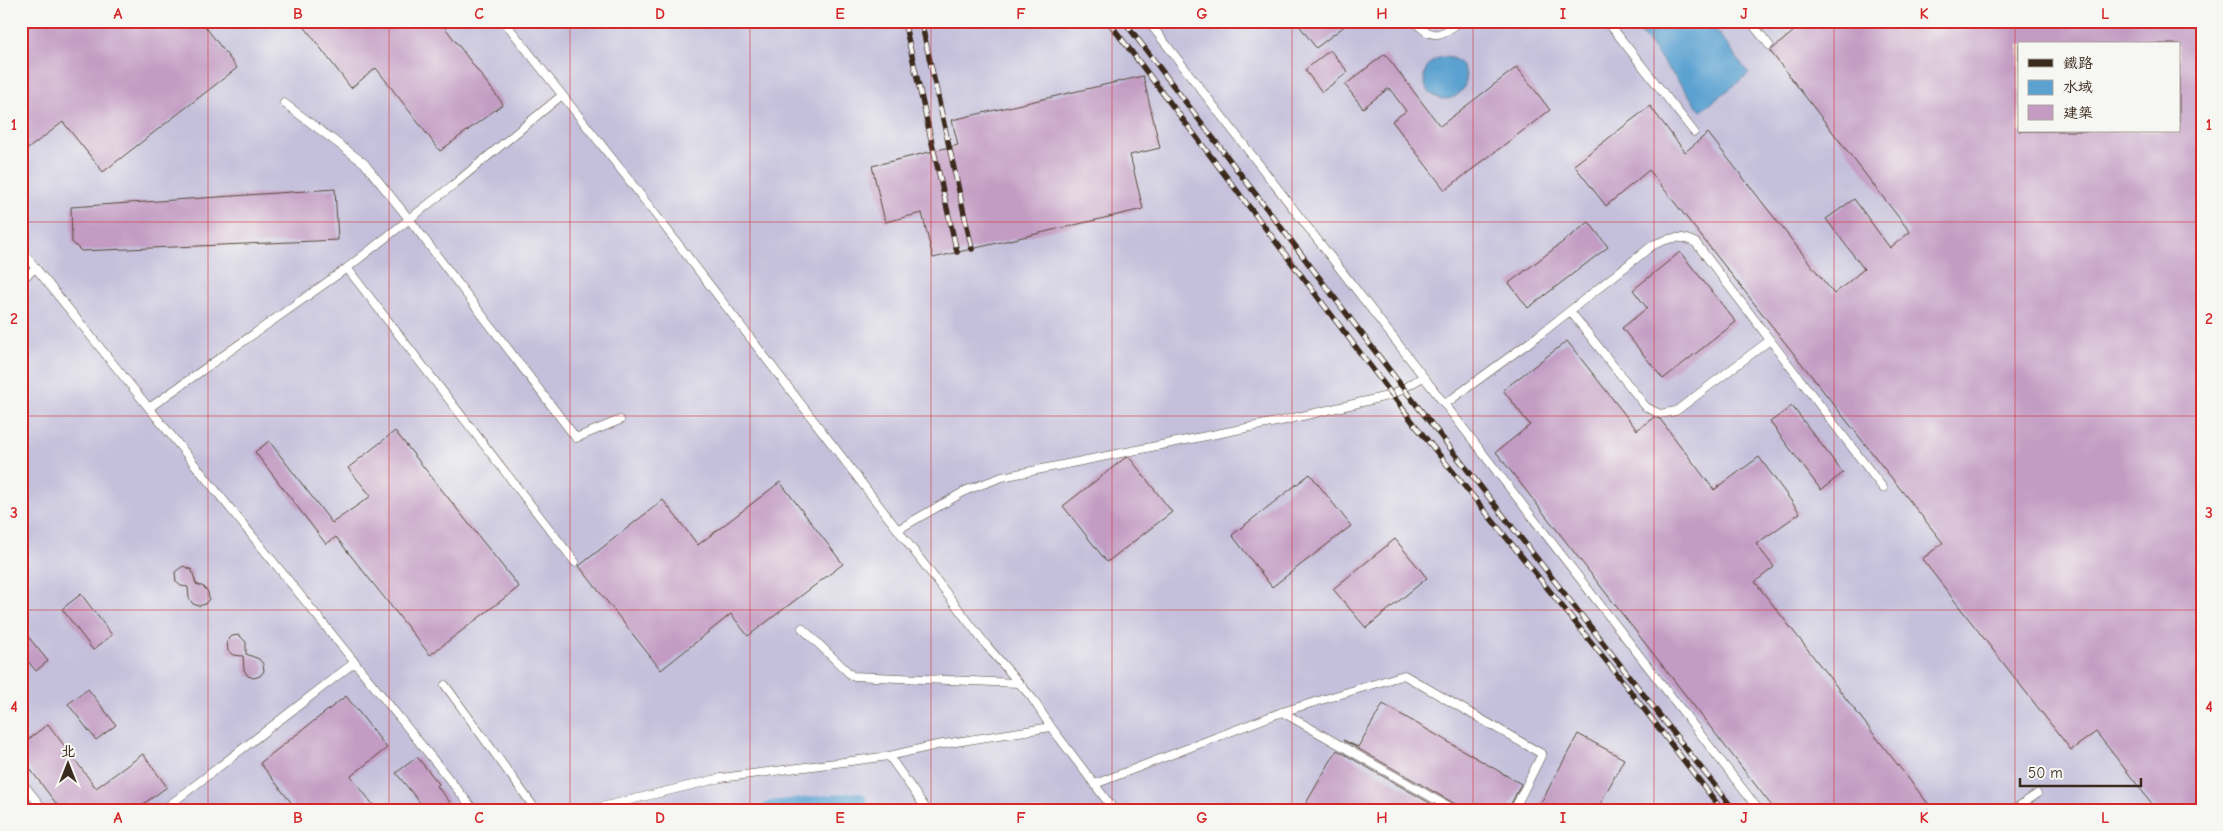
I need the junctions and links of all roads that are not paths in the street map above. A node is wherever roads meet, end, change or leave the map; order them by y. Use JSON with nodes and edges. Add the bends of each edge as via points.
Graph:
{"nodes":[{"id":1,"x":504,"y":21,"type":"edge"},
{"id":2,"x":1148,"y":21,"type":"edge"},
{"id":3,"x":1415,"y":21,"type":"edge"},
{"id":4,"x":1461,"y":21,"type":"edge"},
{"id":5,"x":1607,"y":21,"type":"edge"},
{"id":6,"x":1750,"y":21,"type":"edge"},
{"id":7,"x":1769,"y":45,"type":"dead end"},
{"id":8,"x":561,"y":96,"type":"junction"},
{"id":9,"x":284,"y":103,"type":"dead end"},
{"id":10,"x":1694,"y":132,"type":"dead end"},
{"id":11,"x":409,"y":219,"type":"junction"},
{"id":12,"x":21,"y":250,"type":"edge"},
{"id":13,"x":36,"y":268,"type":"junction"},
{"id":14,"x":347,"y":268,"type":"junction"},
{"id":15,"x":21,"y":280,"type":"edge"},
{"id":16,"x":1570,"y":311,"type":"junction"},
{"id":17,"x":1770,"y":340,"type":"junction"},
{"id":18,"x":1423,"y":377,"type":"junction"},
{"id":19,"x":1444,"y":404,"type":"junction"},
{"id":20,"x":149,"y":408,"type":"junction"},
{"id":21,"x":620,"y":420,"type":"dead end"},
{"id":22,"x":1884,"y":488,"type":"dead end"},
{"id":23,"x":900,"y":530,"type":"junction"},
{"id":24,"x":575,"y":562,"type":"dead end"},
{"id":25,"x":802,"y":628,"type":"dead end"},
{"id":26,"x":356,"y":662,"type":"junction"},
{"id":27,"x":1018,"y":683,"type":"junction"},
{"id":28,"x":445,"y":685,"type":"dead end"},
{"id":29,"x":1282,"y":712,"type":"junction"},
{"id":30,"x":1051,"y":727,"type":"junction"},
{"id":31,"x":889,"y":756,"type":"junction"},
{"id":32,"x":21,"y":780,"type":"edge"},
{"id":33,"x":1095,"y":784,"type":"junction"},
{"id":34,"x":2037,"y":794,"type":"dead end"},
{"id":35,"x":594,"y":809,"type":"edge"},
{"id":36,"x":44,"y":810,"type":"edge"},
{"id":37,"x":163,"y":810,"type":"edge"},
{"id":38,"x":474,"y":810,"type":"edge"},
{"id":39,"x":536,"y":810,"type":"edge"},
{"id":40,"x":927,"y":810,"type":"edge"},
{"id":41,"x":1114,"y":810,"type":"edge"},
{"id":42,"x":1454,"y":810,"type":"edge"},
{"id":43,"x":1514,"y":810,"type":"edge"},
{"id":44,"x":1759,"y":810,"type":"edge"},
{"id":45,"x":2013,"y":810,"type":"edge"}],
"edges":[{"from":1,"to":8,"type":"lane"},
{"from":2,"to":18,"type":"lane"},
{"from":3,"to":4,"type":"lane","via":[[1423,30],[1439,35]]},
{"from":5,"to":10,"type":"lane"},
{"from":6,"to":7,"type":"lane"},
{"from":8,"to":11,"type":"lane"},
{"from":8,"to":23,"type":"lane"},
{"from":9,"to":11,"type":"lane","via":[[364,163]]},
{"from":11,"to":14,"type":"lane"},
{"from":11,"to":21,"type":"lane","via":[[576,438]]},
{"from":12,"to":13,"type":"lane"},
{"from":13,"to":15,"type":"lane"},
{"from":13,"to":20,"type":"lane"},
{"from":14,"to":20,"type":"lane"},
{"from":14,"to":24,"type":"lane"},
{"from":16,"to":17,"type":"lane","via":[[1646,408],[1660,414],[1676,411]]},
{"from":16,"to":17,"type":"lane","via":[[1653,246],[1675,237],[1687,238],[1696,243]]},
{"from":16,"to":19,"type":"lane"},
{"from":17,"to":22,"type":"lane"},
{"from":18,"to":19,"type":"lane"},
{"from":18,"to":23,"type":"lane","via":[[1392,395],[1281,421],[1002,477],[967,490]]},
{"from":19,"to":44,"type":"lane"},
{"from":20,"to":26,"type":"lane"},
{"from":23,"to":27,"type":"lane"},
{"from":25,"to":27,"type":"lane","via":[[852,676]]},
{"from":26,"to":37,"type":"lane"},
{"from":26,"to":38,"type":"lane"},
{"from":27,"to":30,"type":"lane"},
{"from":28,"to":39,"type":"lane"},
{"from":29,"to":33,"type":"lane"},
{"from":29,"to":42,"type":"lane"},
{"from":29,"to":43,"type":"lane","via":[[1404,675],[1542,754]]},
{"from":30,"to":31,"type":"lane","via":[[964,740]]},
{"from":30,"to":33,"type":"lane"},
{"from":31,"to":35,"type":"lane","via":[[721,778]]},
{"from":31,"to":40,"type":"lane"},
{"from":32,"to":36,"type":"lane"},
{"from":33,"to":41,"type":"lane"},
{"from":34,"to":45,"type":"lane"}]}
